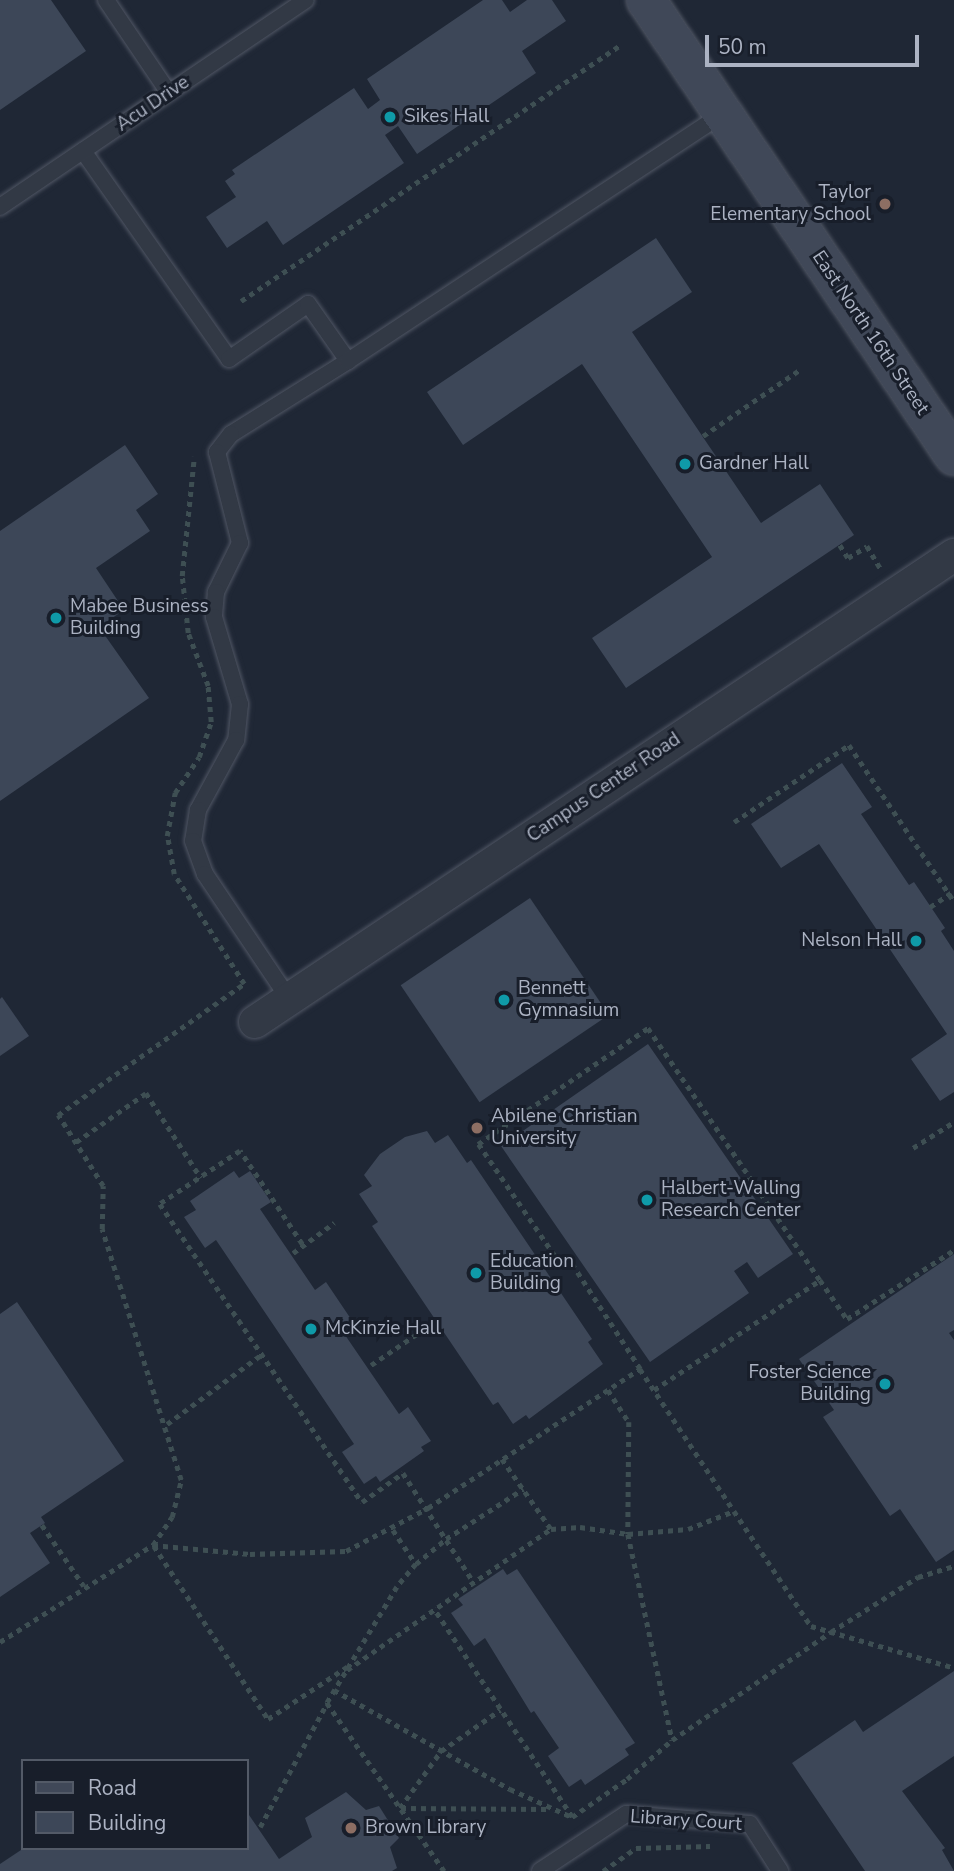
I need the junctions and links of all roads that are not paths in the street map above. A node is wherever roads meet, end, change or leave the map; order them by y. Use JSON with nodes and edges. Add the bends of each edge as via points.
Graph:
{"nodes":[{"id":1,"x":106,"y":0,"type":"edge"},
{"id":2,"x":306,"y":0,"type":"edge"},
{"id":3,"x":646,"y":0,"type":"edge"},
{"id":4,"x":169,"y":93,"type":"junction"},
{"id":5,"x":722,"y":114,"type":"junction"},
{"id":6,"x":83,"y":151,"type":"junction"},
{"id":7,"x":0,"y":207,"type":"edge"},
{"id":8,"x":348,"y":361,"type":"junction"},
{"id":9,"x":954,"y":456,"type":"edge"},
{"id":10,"x":954,"y":555,"type":"edge"},
{"id":11,"x":289,"y":999,"type":"junction"},
{"id":12,"x":254,"y":1023,"type":"dead end"},
{"id":13,"x":540,"y":1871,"type":"edge"},
{"id":14,"x":780,"y":1871,"type":"edge"}],
"edges":[{"from":1,"to":4,"type":"lane"},
{"from":2,"to":4,"type":"lane","name":"Acu Drive"},
{"from":3,"to":5,"type":"street","name":"East North 16th Street"},
{"from":4,"to":6,"type":"lane","name":"Acu Drive"},
{"from":5,"to":8,"type":"lane"},
{"from":5,"to":9,"type":"street","name":"East North 16th Street"},
{"from":6,"to":7,"type":"lane","name":"Acu Drive"},
{"from":6,"to":8,"type":"lane","via":[[229,359],[308,304]]},
{"from":8,"to":11,"type":"lane","via":[[230,433],[217,452],[240,543],[216,592],[214,617],[240,704],[236,740],[198,810],[194,841],[205,874]]},
{"from":10,"to":11,"type":"street","name":"Campus Center Road"},
{"from":11,"to":12,"type":"street","name":"Campus Center Road"},
{"from":13,"to":14,"type":"lane","name":"Library Court","via":[[626,1814],[750,1824]]}]}
